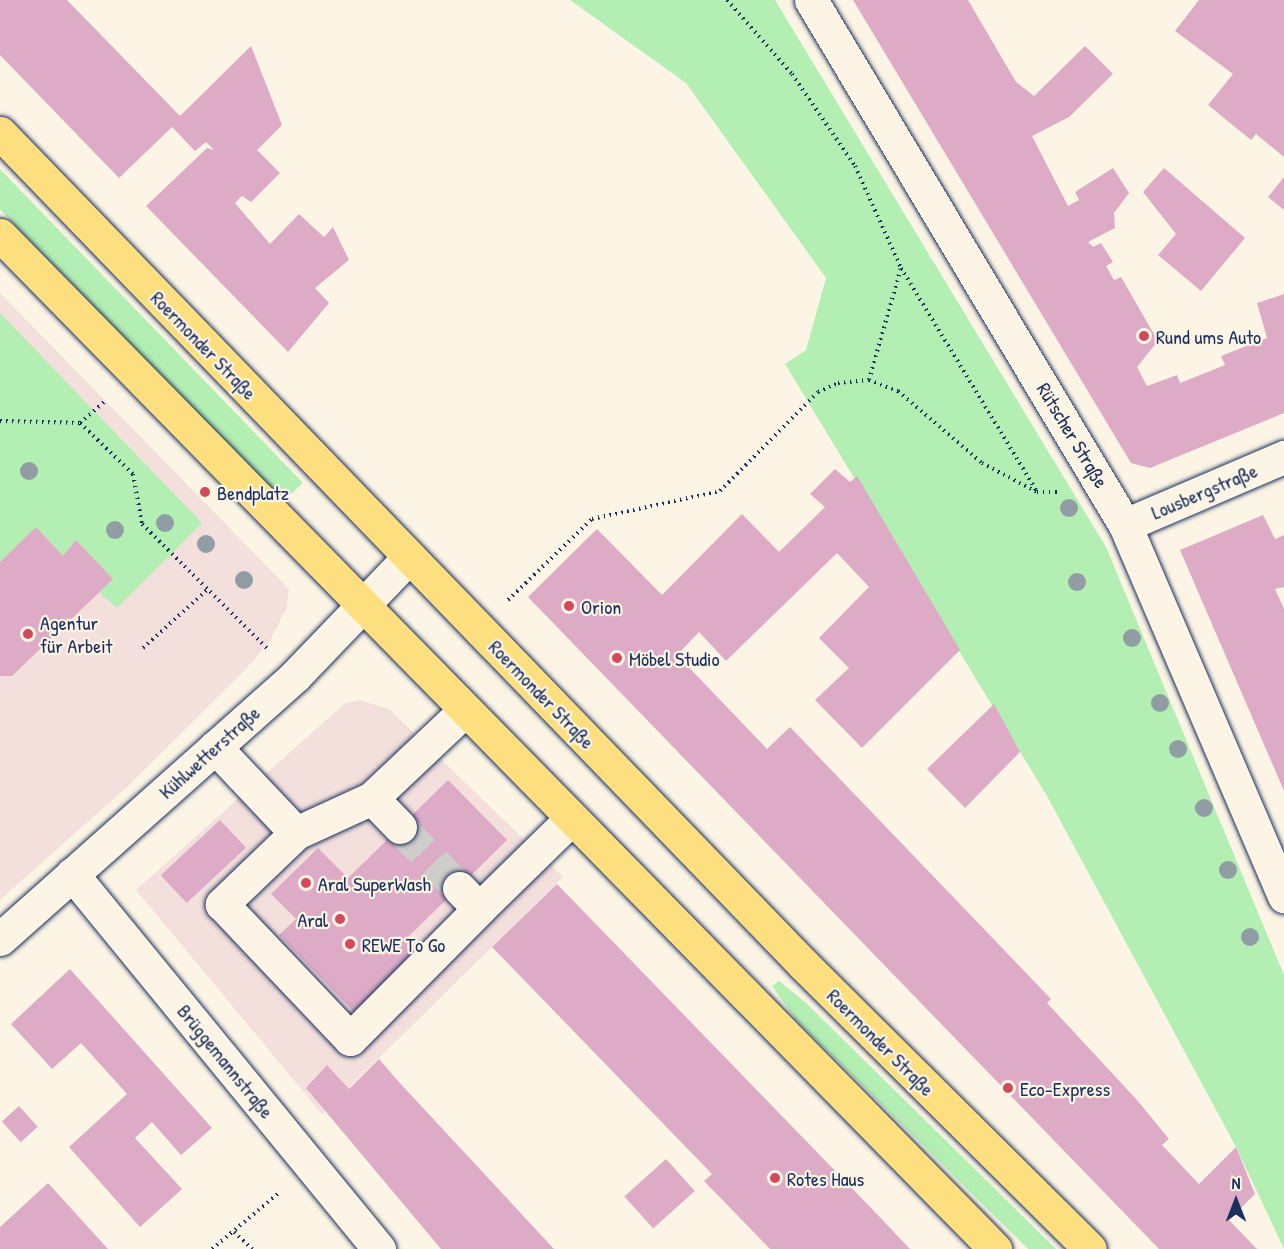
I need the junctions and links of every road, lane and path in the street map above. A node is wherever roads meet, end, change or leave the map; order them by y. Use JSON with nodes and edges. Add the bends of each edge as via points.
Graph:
{"nodes":[{"id":1,"x":727,"y":0,"type":"edge"},
{"id":2,"x":811,"y":0,"type":"edge"},
{"id":3,"x":0,"y":133,"type":"edge"},
{"id":4,"x":0,"y":235,"type":"edge"},
{"id":5,"x":901,"y":268,"type":"junction"},
{"id":6,"x":138,"y":374,"type":"junction"},
{"id":7,"x":869,"y":380,"type":"junction"},
{"id":8,"x":0,"y":421,"type":"edge"},
{"id":9,"x":80,"y":423,"type":"junction"},
{"id":10,"x":1284,"y":457,"type":"edge"},
{"id":11,"x":1104,"y":487,"type":"junction"},
{"id":12,"x":1037,"y":492,"type":"junction"},
{"id":13,"x":1125,"y":525,"type":"junction"},
{"id":14,"x":409,"y":557,"type":"junction"},
{"id":15,"x":208,"y":589,"type":"junction"},
{"id":16,"x":363,"y":606,"type":"junction"},
{"id":17,"x":479,"y":628,"type":"junction"},
{"id":18,"x":142,"y":648,"type":"dead end"},
{"id":19,"x":295,"y":676,"type":"junction"},
{"id":20,"x":464,"y":711,"type":"junction"},
{"id":21,"x":215,"y":747,"type":"junction"},
{"id":22,"x":372,"y":798,"type":"junction"},
{"id":23,"x":570,"y":820,"type":"junction"},
{"id":24,"x":400,"y":827,"type":"tunnel mouth"},
{"id":25,"x":296,"y":833,"type":"junction"},
{"id":26,"x":72,"y":874,"type":"junction"},
{"id":27,"x":1284,"y":896,"type":"edge"},
{"id":28,"x":0,"y":939,"type":"edge"},
{"id":29,"x":310,"y":1164,"type":"junction"},
{"id":30,"x":234,"y":1233,"type":"junction"},
{"id":31,"x":212,"y":1249,"type":"edge"},
{"id":32,"x":252,"y":1249,"type":"edge"},
{"id":33,"x":379,"y":1249,"type":"edge"},
{"id":34,"x":995,"y":1249,"type":"edge"},
{"id":35,"x":1090,"y":1249,"type":"edge"}],
"edges":[{"from":1,"to":5,"type":"path","via":[[792,74],[855,166]]},
{"from":2,"to":11,"type":"street","name":"Rütscher Straße"},
{"from":3,"to":14,"type":"main road","name":"Roermonder Straße"},
{"from":4,"to":6,"type":"main road"},
{"from":5,"to":7,"type":"path"},
{"from":5,"to":12,"type":"path"},
{"from":6,"to":9,"type":"path"},
{"from":6,"to":16,"type":"main road"},
{"from":7,"to":12,"type":"path","via":[[898,391],[982,463]]},
{"from":7,"to":17,"type":"path","via":[[838,383],[818,392],[720,491],[592,519]]},
{"from":8,"to":9,"type":"path"},
{"from":9,"to":15,"type":"path","via":[[133,474],[142,524]]},
{"from":10,"to":13,"type":"street","name":"Lousbergstraße"},
{"from":11,"to":12,"type":"path"},
{"from":11,"to":13,"type":"street","name":"Rütscher Straße"},
{"from":13,"to":27,"type":"street","name":"Rütscher Straße"},
{"from":14,"to":16,"type":"street","name":"Kühlwetterstraße"},
{"from":14,"to":17,"type":"main road","name":"Roermonder Straße"},
{"from":15,"to":18,"type":"path"},
{"from":15,"to":19,"type":"path"},
{"from":16,"to":19,"type":"street","name":"Kühlwetterstraße"},
{"from":16,"to":20,"type":"main road"},
{"from":17,"to":35,"type":"main road","name":"Roermonder Straße"},
{"from":19,"to":21,"type":"street","name":"Kühlwetterstraße"},
{"from":20,"to":22,"type":"street"},
{"from":20,"to":23,"type":"main road"},
{"from":21,"to":25,"type":"street"},
{"from":21,"to":26,"type":"street","name":"Kühlwetterstraße"},
{"from":22,"to":24,"type":"street"},
{"from":22,"to":25,"type":"street"},
{"from":23,"to":25,"type":"street","via":[[469,898],[350,1039],[222,904]]},
{"from":23,"to":34,"type":"main road"},
{"from":26,"to":28,"type":"street","name":"Kühlwetterstraße"},
{"from":26,"to":29,"type":"street","name":"Brüggemannstraße"},
{"from":29,"to":30,"type":"path"},
{"from":29,"to":33,"type":"street","name":"Brüggemannstraße"},
{"from":30,"to":31,"type":"path"},
{"from":30,"to":32,"type":"path"}]}
